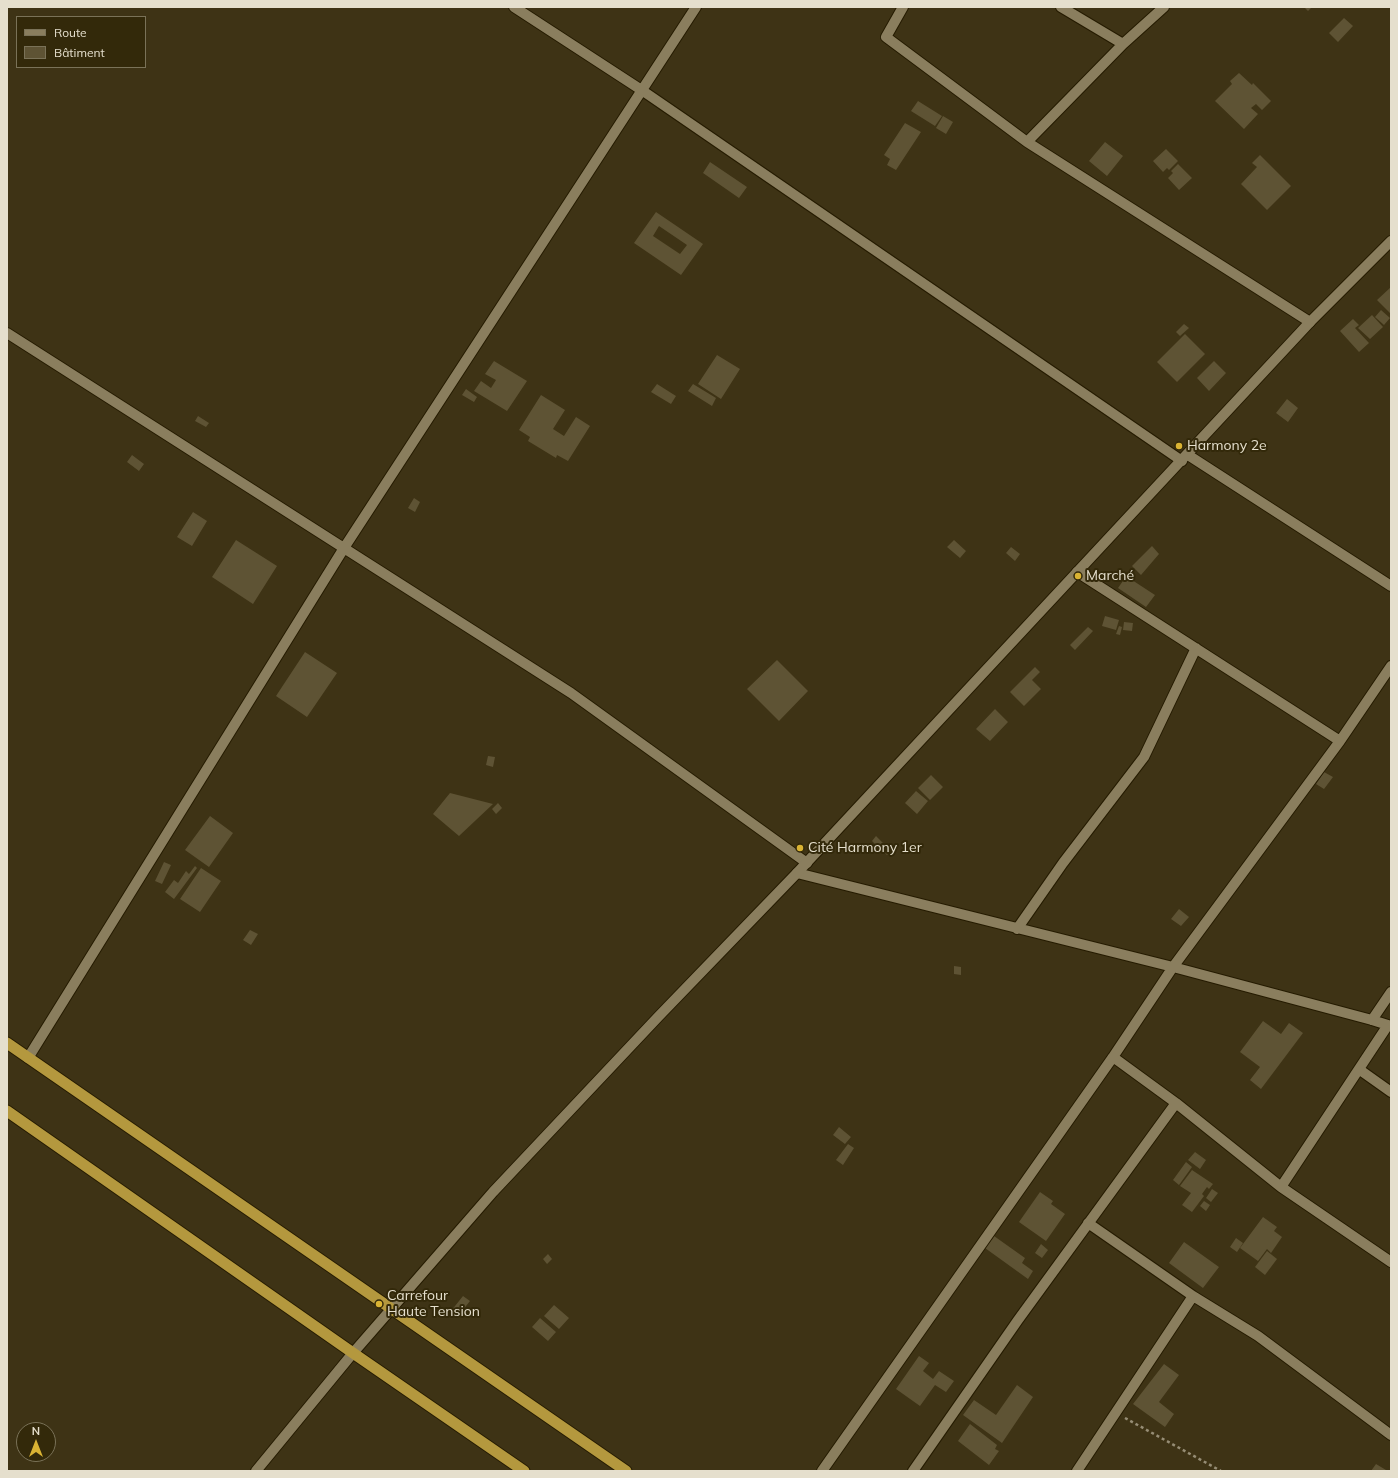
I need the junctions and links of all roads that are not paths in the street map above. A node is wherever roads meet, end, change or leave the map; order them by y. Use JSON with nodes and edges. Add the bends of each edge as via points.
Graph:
{"nodes":[{"id":1,"x":514,"y":7,"type":"edge"},
{"id":2,"x":696,"y":7,"type":"edge"},
{"id":3,"x":903,"y":7,"type":"edge"},
{"id":4,"x":1061,"y":7,"type":"edge"},
{"id":5,"x":1164,"y":7,"type":"edge"},
{"id":6,"x":1123,"y":44,"type":"junction"},
{"id":7,"x":643,"y":90,"type":"junction"},
{"id":8,"x":1027,"y":142,"type":"junction"},
{"id":9,"x":1391,"y":241,"type":"edge"},
{"id":10,"x":1310,"y":322,"type":"junction"},
{"id":11,"x":7,"y":333,"type":"edge"},
{"id":12,"x":1185,"y":458,"type":"junction"},
{"id":13,"x":344,"y":548,"type":"junction"},
{"id":14,"x":1077,"y":572,"type":"junction"},
{"id":15,"x":1391,"y":586,"type":"edge"},
{"id":16,"x":1196,"y":648,"type":"junction"},
{"id":17,"x":1391,"y":666,"type":"edge"},
{"id":18,"x":1340,"y":741,"type":"junction"},
{"id":19,"x":807,"y":863,"type":"junction"},
{"id":20,"x":797,"y":873,"type":"junction"},
{"id":21,"x":1017,"y":929,"type":"junction"},
{"id":22,"x":1173,"y":967,"type":"junction"},
{"id":23,"x":1391,"y":992,"type":"edge"},
{"id":24,"x":1372,"y":1020,"type":"junction"},
{"id":25,"x":1390,"y":1026,"type":"edge"},
{"id":26,"x":7,"y":1043,"type":"edge"},
{"id":27,"x":1113,"y":1057,"type":"junction"},
{"id":28,"x":28,"y":1058,"type":"junction"},
{"id":29,"x":1360,"y":1070,"type":"junction"},
{"id":30,"x":1391,"y":1092,"type":"edge"},
{"id":31,"x":1176,"y":1103,"type":"junction"},
{"id":32,"x":7,"y":1111,"type":"edge"},
{"id":33,"x":1281,"y":1187,"type":"junction"},
{"id":34,"x":1088,"y":1223,"type":"junction"},
{"id":35,"x":1391,"y":1262,"type":"edge"},
{"id":36,"x":1193,"y":1296,"type":"junction"},
{"id":37,"x":392,"y":1309,"type":"junction"},
{"id":38,"x":353,"y":1353,"type":"junction"},
{"id":39,"x":1391,"y":1435,"type":"edge"},
{"id":40,"x":256,"y":1471,"type":"edge"},
{"id":41,"x":524,"y":1471,"type":"edge"},
{"id":42,"x":626,"y":1471,"type":"edge"},
{"id":43,"x":822,"y":1471,"type":"edge"},
{"id":44,"x":913,"y":1471,"type":"edge"},
{"id":45,"x":1077,"y":1471,"type":"edge"}],
"edges":[{"from":1,"to":7,"type":"street"},
{"from":2,"to":7,"type":"street"},
{"from":3,"to":8,"type":"street","via":[[886,37]]},
{"from":4,"to":6,"type":"street"},
{"from":5,"to":6,"type":"street"},
{"from":6,"to":8,"type":"street"},
{"from":7,"to":12,"type":"street"},
{"from":7,"to":13,"type":"street"},
{"from":8,"to":10,"type":"street"},
{"from":9,"to":10,"type":"street"},
{"from":10,"to":12,"type":"street"},
{"from":11,"to":13,"type":"street"},
{"from":12,"to":14,"type":"street"},
{"from":12,"to":15,"type":"street"},
{"from":13,"to":19,"type":"street","via":[[571,693]]},
{"from":13,"to":28,"type":"street"},
{"from":14,"to":16,"type":"street"},
{"from":14,"to":19,"type":"street"},
{"from":16,"to":18,"type":"street"},
{"from":16,"to":21,"type":"street","via":[[1144,757],[1063,863]]},
{"from":17,"to":18,"type":"street"},
{"from":18,"to":22,"type":"street"},
{"from":19,"to":20,"type":"street"},
{"from":20,"to":21,"type":"street"},
{"from":20,"to":37,"type":"street","via":[[493,1192]]},
{"from":21,"to":22,"type":"street"},
{"from":22,"to":24,"type":"street"},
{"from":22,"to":27,"type":"street"},
{"from":23,"to":24,"type":"street"},
{"from":24,"to":25,"type":"street"},
{"from":25,"to":29,"type":"street"},
{"from":26,"to":28,"type":"highway"},
{"from":27,"to":31,"type":"street"},
{"from":27,"to":43,"type":"street"},
{"from":28,"to":37,"type":"highway"},
{"from":29,"to":30,"type":"street"},
{"from":29,"to":33,"type":"street"},
{"from":31,"to":33,"type":"street"},
{"from":31,"to":34,"type":"street"},
{"from":32,"to":38,"type":"highway"},
{"from":33,"to":35,"type":"street"},
{"from":34,"to":36,"type":"street"},
{"from":34,"to":44,"type":"street"},
{"from":36,"to":39,"type":"street","via":[[1258,1336]]},
{"from":36,"to":45,"type":"street"},
{"from":37,"to":38,"type":"street"},
{"from":37,"to":42,"type":"highway"},
{"from":38,"to":40,"type":"street"},
{"from":38,"to":41,"type":"highway"}]}
